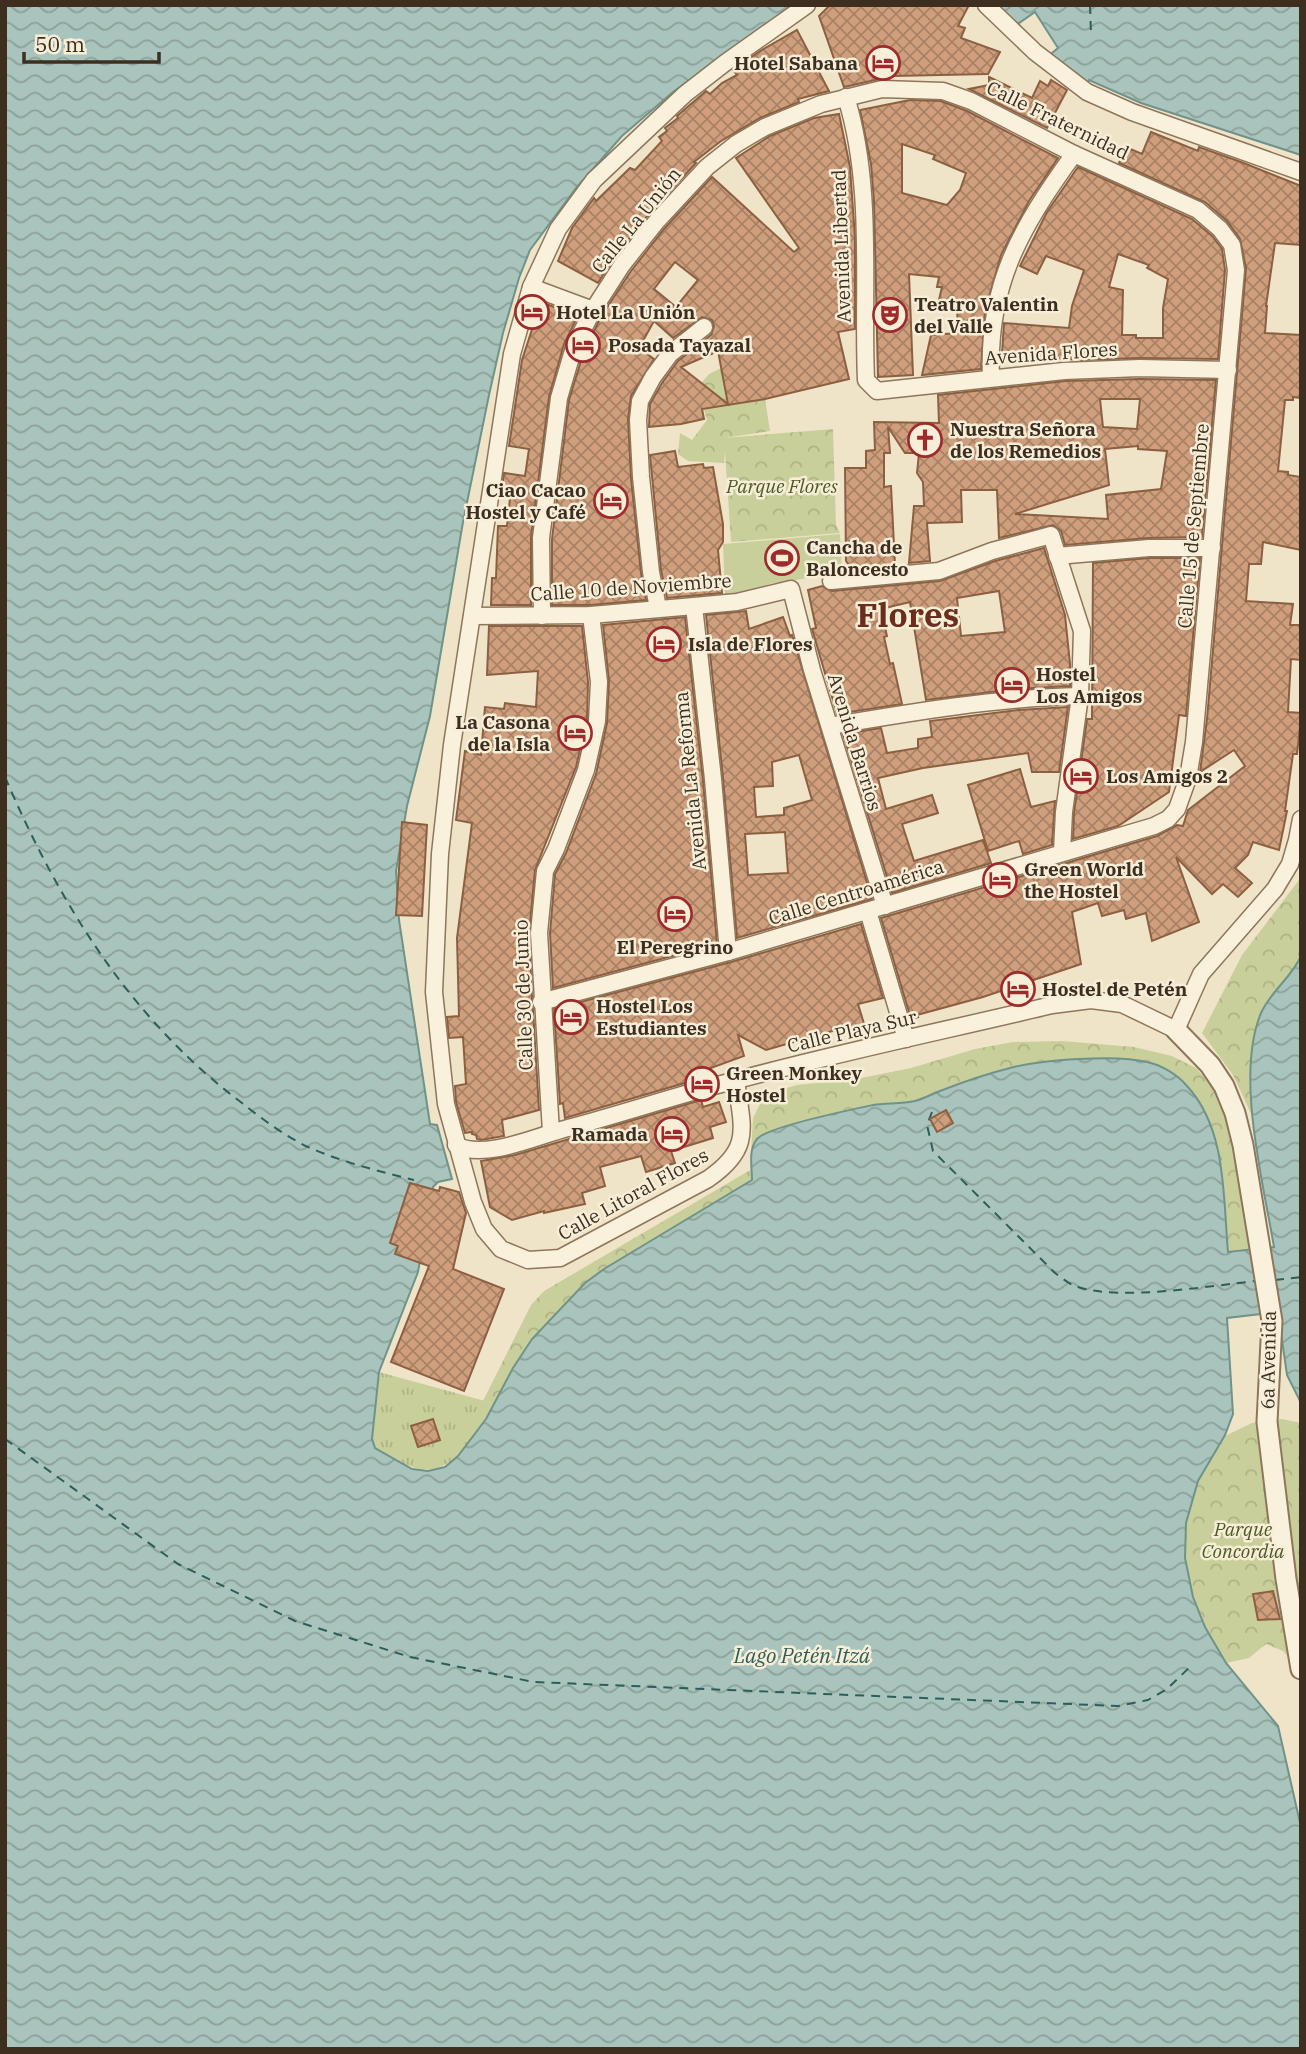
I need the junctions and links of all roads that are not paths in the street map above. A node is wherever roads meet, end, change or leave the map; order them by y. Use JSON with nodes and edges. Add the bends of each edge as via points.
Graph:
{"nodes":[{"id":1,"x":807,"y":5,"type":"edge"},
{"id":2,"x":986,"y":5,"type":"edge"},
{"id":3,"x":846,"y":97,"type":"junction"},
{"id":4,"x":1074,"y":154,"type":"junction"},
{"id":5,"x":1301,"y":172,"type":"edge"},
{"id":6,"x":1232,"y":245,"type":"joint"},
{"id":7,"x":531,"y":287,"type":"junction"},
{"id":8,"x":593,"y":310,"type":"junction"},
{"id":9,"x":704,"y":327,"type":"dead end"},
{"id":10,"x":1228,"y":370,"type":"junction"},
{"id":11,"x":991,"y":377,"type":"junction"},
{"id":12,"x":877,"y":391,"type":"joint"},
{"id":13,"x":1212,"y":548,"type":"junction"},
{"id":14,"x":1057,"y":556,"type":"junction"},
{"id":15,"x":831,"y":581,"type":"dead end"},
{"id":16,"x":791,"y":589,"type":"joint"},
{"id":17,"x":694,"y":606,"type":"junction"},
{"id":18,"x":658,"y":608,"type":"junction"},
{"id":19,"x":591,"y":615,"type":"junction"},
{"id":20,"x":472,"y":616,"type":"junction"},
{"id":21,"x":542,"y":616,"type":"junction"},
{"id":22,"x":1080,"y":696,"type":"junction"},
{"id":23,"x":830,"y":726,"type":"junction"},
{"id":24,"x":1177,"y":809,"type":"joint"},
{"id":25,"x":1301,"y":819,"type":"edge"},
{"id":26,"x":1062,"y":852,"type":"junction"},
{"id":27,"x":885,"y":906,"type":"junction"},
{"id":28,"x":868,"y":911,"type":"junction"},
{"id":29,"x":728,"y":952,"type":"junction"},
{"id":30,"x":541,"y":1002,"type":"junction"},
{"id":31,"x":1176,"y":1030,"type":"junction"},
{"id":32,"x":906,"y":1039,"type":"junction"},
{"id":33,"x":736,"y":1080,"type":"junction"},
{"id":34,"x":551,"y":1132,"type":"junction"},
{"id":35,"x":456,"y":1145,"type":"junction"},
{"id":36,"x":1301,"y":1669,"type":"edge"}],
"edges":[{"from":1,"to":7,"type":"street","name":"Calle Litoral Flores","via":[[685,94],[594,180],[558,229]]},
{"from":2,"to":5,"type":"street","via":[[1035,52],[1087,92]]},
{"from":3,"to":4,"type":"street","name":"Calle Fraternidad","via":[[882,89],[943,91]]},
{"from":3,"to":8,"type":"street","name":"Calle La Unión","via":[[765,127],[706,167],[622,265]]},
{"from":3,"to":12,"type":"street","name":"Avenida Libertad","via":[[859,155],[863,208],[866,380]]},
{"from":4,"to":6,"type":"street","name":"Calle Fraternidad","via":[[1198,210]]},
{"from":4,"to":11,"type":"street","via":[[1014,250],[993,313]]},
{"from":6,"to":10,"type":"street","name":"Calle 15 de Septiembre","via":[[1236,270]]},
{"from":7,"to":8,"type":"street"},
{"from":7,"to":20,"type":"street","name":"Calle Litoral Flores","via":[[512,354]]},
{"from":8,"to":21,"type":"street","name":"Calle La Unión","via":[[574,347],[559,398],[541,538]]},
{"from":9,"to":18,"type":"street","via":[[670,354],[640,401],[640,477]]},
{"from":10,"to":11,"type":"street","name":"Avenida Flores","via":[[1140,368]]},
{"from":10,"to":13,"type":"street","name":"Calle 15 de Septiembre"},
{"from":11,"to":12,"type":"street","name":"Avenida Flores"},
{"from":13,"to":14,"type":"street"},
{"from":13,"to":24,"type":"street","name":"Calle 15 de Septiembre","via":[[1194,743]]},
{"from":14,"to":15,"type":"street","via":[[1051,535],[939,571]]},
{"from":14,"to":22,"type":"street","via":[[1082,631]]},
{"from":16,"to":17,"type":"street","name":"Calle 10 de Noviembre"},
{"from":16,"to":23,"type":"street","name":"Avenida Barrios"},
{"from":17,"to":18,"type":"street","name":"Calle 10 de Noviembre"},
{"from":17,"to":29,"type":"street","name":"Avenida La Reforma"},
{"from":18,"to":19,"type":"street","name":"Calle 10 de Noviembre"},
{"from":19,"to":21,"type":"street","name":"Calle 10 de Noviembre"},
{"from":19,"to":30,"type":"street","name":"Calle 30 de Junio","via":[[599,682],[597,721],[586,770],[545,871],[539,933]]},
{"from":20,"to":21,"type":"street","name":"Calle 10 de Noviembre"},
{"from":20,"to":35,"type":"street","name":"Calle Litoral Flores","via":[[440,855],[436,931],[435,992],[446,1104]]},
{"from":22,"to":23,"type":"street","via":[[956,705]]},
{"from":22,"to":26,"type":"street"},
{"from":23,"to":27,"type":"street","name":"Avenida Barrios"},
{"from":24,"to":26,"type":"street","name":"Calle Centroamérica","via":[[1154,826]]},
{"from":25,"to":31,"type":"street","via":[[1290,864],[1275,889],[1201,974]]},
{"from":26,"to":27,"type":"street","name":"Calle Centroamérica"},
{"from":27,"to":28,"type":"street","name":"Calle Centroamérica"},
{"from":28,"to":29,"type":"street","name":"Calle Centroamérica"},
{"from":28,"to":32,"type":"street"},
{"from":29,"to":30,"type":"street","name":"Calle Centroamérica"},
{"from":30,"to":34,"type":"street","name":"Calle 30 de Junio"},
{"from":31,"to":32,"type":"street","name":"Calle Playa Sur","via":[[1122,1004],[1091,1000]]},
{"from":31,"to":36,"type":"street","name":"6a Avenida","via":[[1224,1086],[1243,1144],[1272,1321],[1267,1422]]},
{"from":32,"to":33,"type":"street","name":"Calle Playa Sur"},
{"from":33,"to":34,"type":"street","name":"Calle Playa Sur"},
{"from":33,"to":35,"type":"street","name":"Calle Litoral Flores","via":[[743,1136],[725,1167],[560,1258],[528,1260],[502,1250],[484,1229]]},
{"from":34,"to":35,"type":"street","name":"Calle Playa Sur","via":[[477,1150],[466,1151]]}]}
